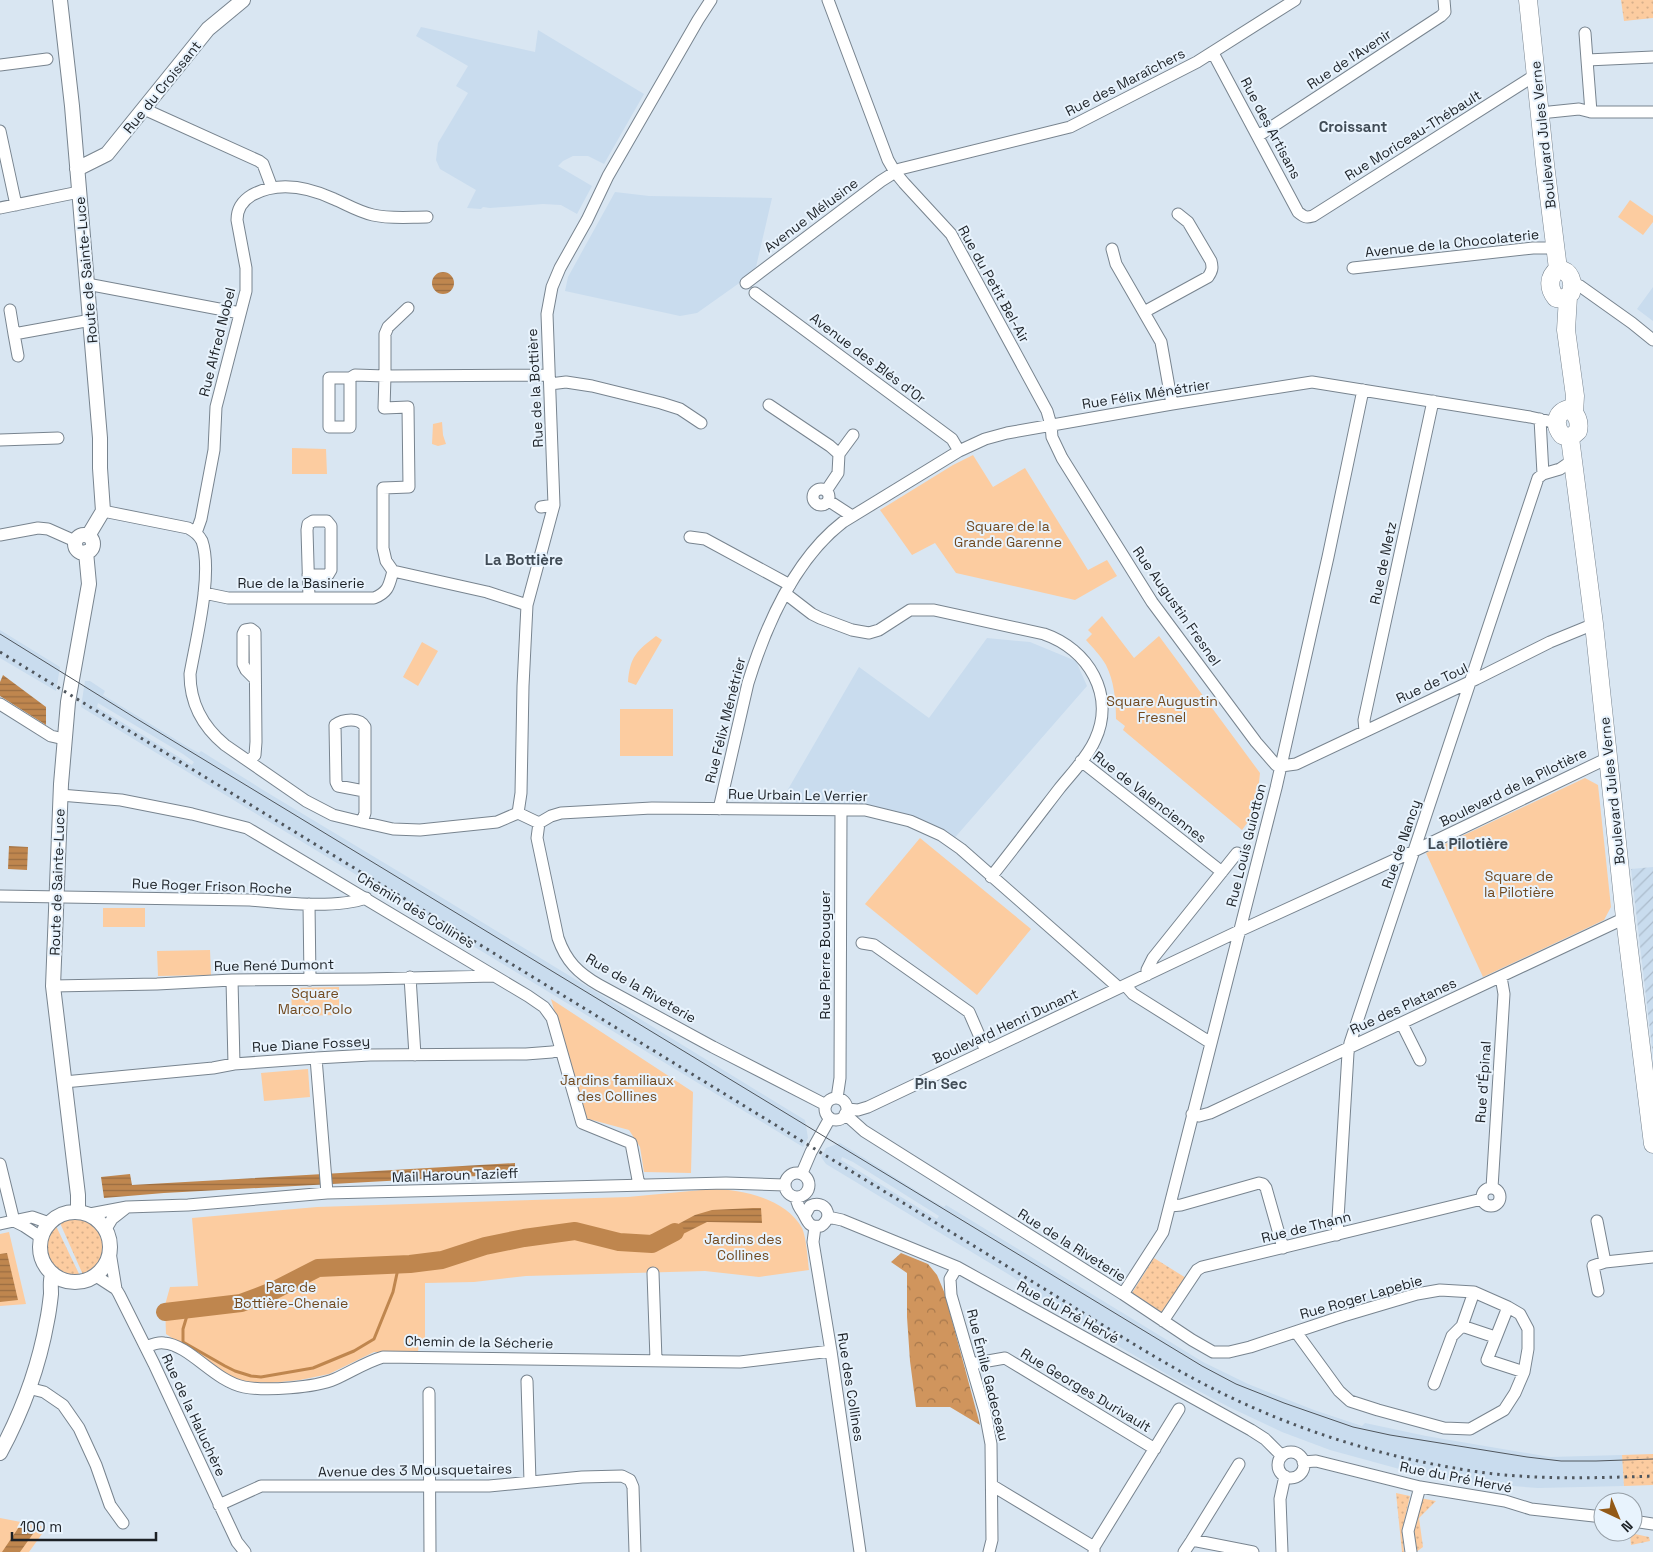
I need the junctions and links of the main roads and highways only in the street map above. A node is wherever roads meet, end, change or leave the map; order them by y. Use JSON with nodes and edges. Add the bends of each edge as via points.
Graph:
{"nodes":[{"id":1,"x":1528,"y":0,"type":"edge"},
{"id":2,"x":1653,"y":1144,"type":"edge"}],
"edges":[{"from":1,"to":2,"type":"main road","name":"Boulevard Jules Verne","via":[[1558,269],[1551,277],[1550,285],[1565,293],[1565,415],[1578,419],[1579,427],[1570,438]]}]}
